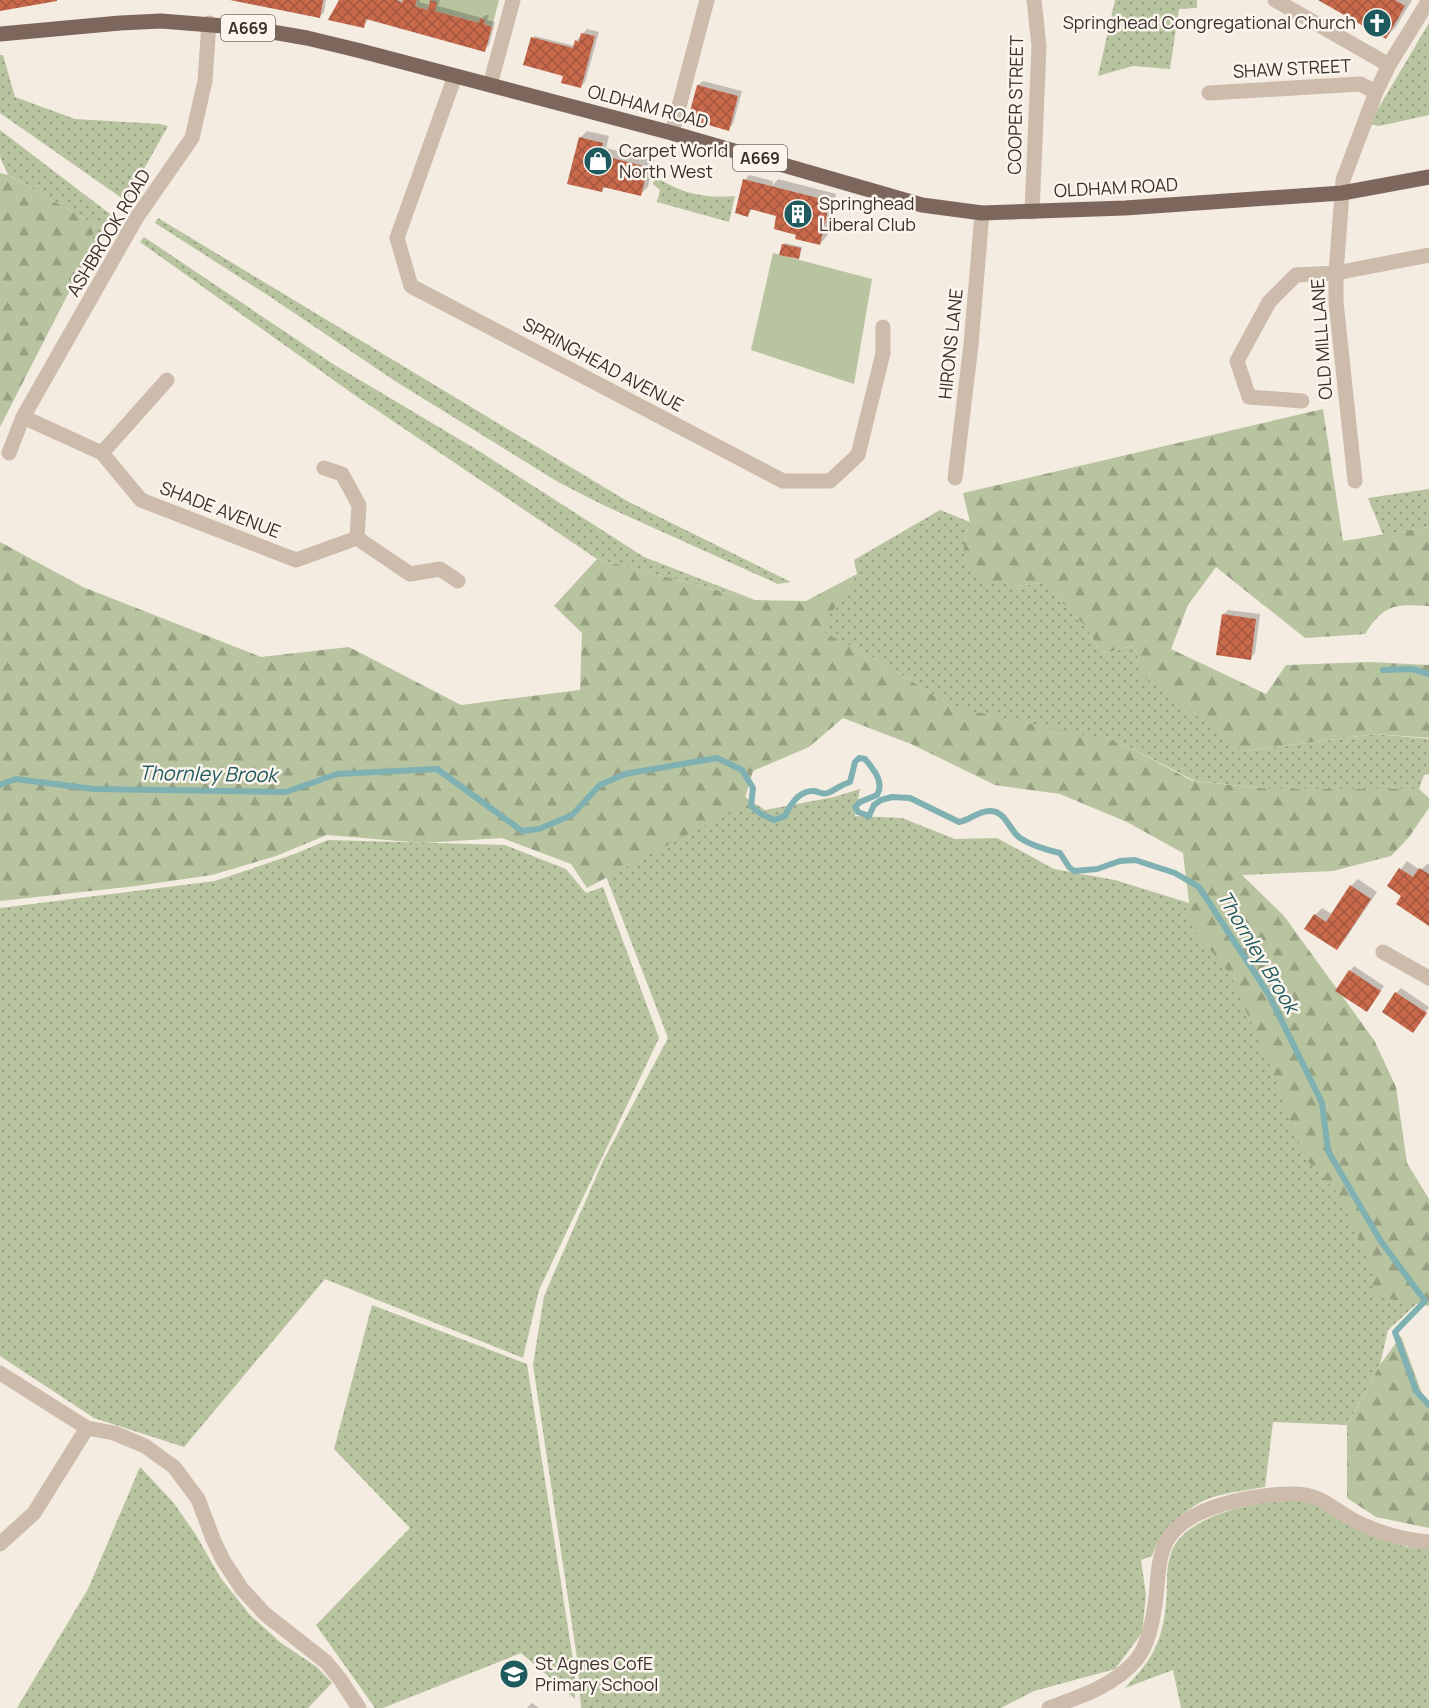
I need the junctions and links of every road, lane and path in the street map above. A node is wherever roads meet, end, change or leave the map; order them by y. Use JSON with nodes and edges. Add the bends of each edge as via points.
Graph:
{"nodes":[{"id":1,"x":513,"y":0,"type":"edge"},
{"id":2,"x":705,"y":0,"type":"edge"},
{"id":3,"x":1034,"y":0,"type":"edge"},
{"id":4,"x":1275,"y":0,"type":"edge"},
{"id":5,"x":1429,"y":0,"type":"edge"},
{"id":6,"x":209,"y":23,"type":"junction"},
{"id":7,"x":0,"y":34,"type":"edge"},
{"id":8,"x":1389,"y":65,"type":"junction"},
{"id":9,"x":455,"y":76,"type":"junction"},
{"id":10,"x":490,"y":85,"type":"junction"},
{"id":11,"x":1376,"y":92,"type":"junction"},
{"id":12,"x":1209,"y":93,"type":"dead end"},
{"id":13,"x":672,"y":133,"type":"junction"},
{"id":14,"x":1429,"y":177,"type":"edge"},
{"id":15,"x":1342,"y":193,"type":"junction"},
{"id":16,"x":1032,"y":212,"type":"junction"},
{"id":17,"x":982,"y":213,"type":"junction"},
{"id":18,"x":1429,"y":255,"type":"edge"},
{"id":19,"x":1336,"y":273,"type":"junction"},
{"id":20,"x":883,"y":327,"type":"dead end"},
{"id":21,"x":167,"y":380,"type":"dead end"},
{"id":22,"x":1302,"y":401,"type":"dead end"},
{"id":23,"x":23,"y":417,"type":"junction"},
{"id":24,"x":9,"y":453,"type":"dead end"},
{"id":25,"x":102,"y":453,"type":"junction"},
{"id":26,"x":324,"y":468,"type":"dead end"},
{"id":27,"x":955,"y":478,"type":"dead end"},
{"id":28,"x":1355,"y":481,"type":"dead end"},
{"id":29,"x":357,"y":538,"type":"junction"},
{"id":30,"x":458,"y":581,"type":"dead end"},
{"id":31,"x":1383,"y":952,"type":"dead end"},
{"id":32,"x":1429,"y":978,"type":"edge"},
{"id":33,"x":0,"y":1373,"type":"edge"},
{"id":34,"x":87,"y":1428,"type":"junction"},
{"id":35,"x":1429,"y":1542,"type":"edge"},
{"id":36,"x":0,"y":1544,"type":"edge"},
{"id":37,"x":359,"y":1708,"type":"edge"},
{"id":38,"x":1049,"y":1708,"type":"edge"}],
"edges":[{"from":1,"to":10,"type":"street"},
{"from":2,"to":13,"type":"street"},
{"from":3,"to":16,"type":"street","name":"COOPER STREET","via":[[1039,46]]},
{"from":4,"to":8,"type":"street"},
{"from":5,"to":8,"type":"street","name":"OLD MILL LANE"},
{"from":6,"to":7,"type":"main road","name":"OLDHAM ROAD","number":"A669","via":[[120,23]]},
{"from":6,"to":9,"type":"main road","name":"OLDHAM ROAD","number":"A669","via":[[307,38]]},
{"from":6,"to":23,"type":"street","name":"ASHBROOK ROAD","via":[[205,81],[192,138],[137,217]]},
{"from":8,"to":11,"type":"street","name":"OLD MILL LANE"},
{"from":9,"to":10,"type":"main road","name":"OLDHAM ROAD","number":"A669"},
{"from":9,"to":20,"type":"street","name":"SPRINGHEAD AVENUE","via":[[397,238],[411,286],[783,481],[830,481],[858,455],[883,353]]},
{"from":10,"to":13,"type":"main road","name":"OLDHAM ROAD","number":"A669"},
{"from":11,"to":12,"type":"street","name":"SHAW STREET","via":[[1360,84]]},
{"from":11,"to":15,"type":"street","name":"OLD MILL LANE","via":[[1342,180]]},
{"from":13,"to":17,"type":"main road","name":"OLDHAM ROAD","number":"A669","via":[[922,205]]},
{"from":14,"to":15,"type":"main road","name":"OLDHAM ROAD","number":"A669"},
{"from":15,"to":16,"type":"main road","name":"OLDHAM ROAD","number":"A669"},
{"from":15,"to":19,"type":"street","name":"OLD MILL LANE"},
{"from":16,"to":17,"type":"main road","name":"OLDHAM ROAD","number":"A669"},
{"from":17,"to":27,"type":"street","name":"HIRONS LANE","via":[[972,342]]},
{"from":18,"to":19,"type":"street"},
{"from":19,"to":22,"type":"street","via":[[1296,275],[1269,302],[1237,361],[1249,397]]},
{"from":19,"to":28,"type":"street","name":"OLD MILL LANE"},
{"from":21,"to":25,"type":"street"},
{"from":23,"to":24,"type":"street","name":"ASHBROOK ROAD"},
{"from":23,"to":25,"type":"street","name":"SHADE AVENUE"},
{"from":25,"to":29,"type":"street","name":"SHADE AVENUE","via":[[141,500],[296,560]]},
{"from":26,"to":29,"type":"street","via":[[342,474],[359,505]]},
{"from":29,"to":30,"type":"street","via":[[410,574],[440,569]]},
{"from":31,"to":32,"type":"street"},
{"from":33,"to":34,"type":"street"},
{"from":34,"to":36,"type":"street","via":[[34,1513]]},
{"from":34,"to":37,"type":"street","via":[[114,1433],[145,1446],[174,1467],[198,1499],[223,1560],[242,1589],[265,1614],[326,1662]]},
{"from":35,"to":38,"type":"street","via":[[1357,1522],[1314,1496],[1262,1496],[1211,1508],[1174,1531],[1167,1542],[1151,1624],[1137,1659],[1102,1686]]}]}
